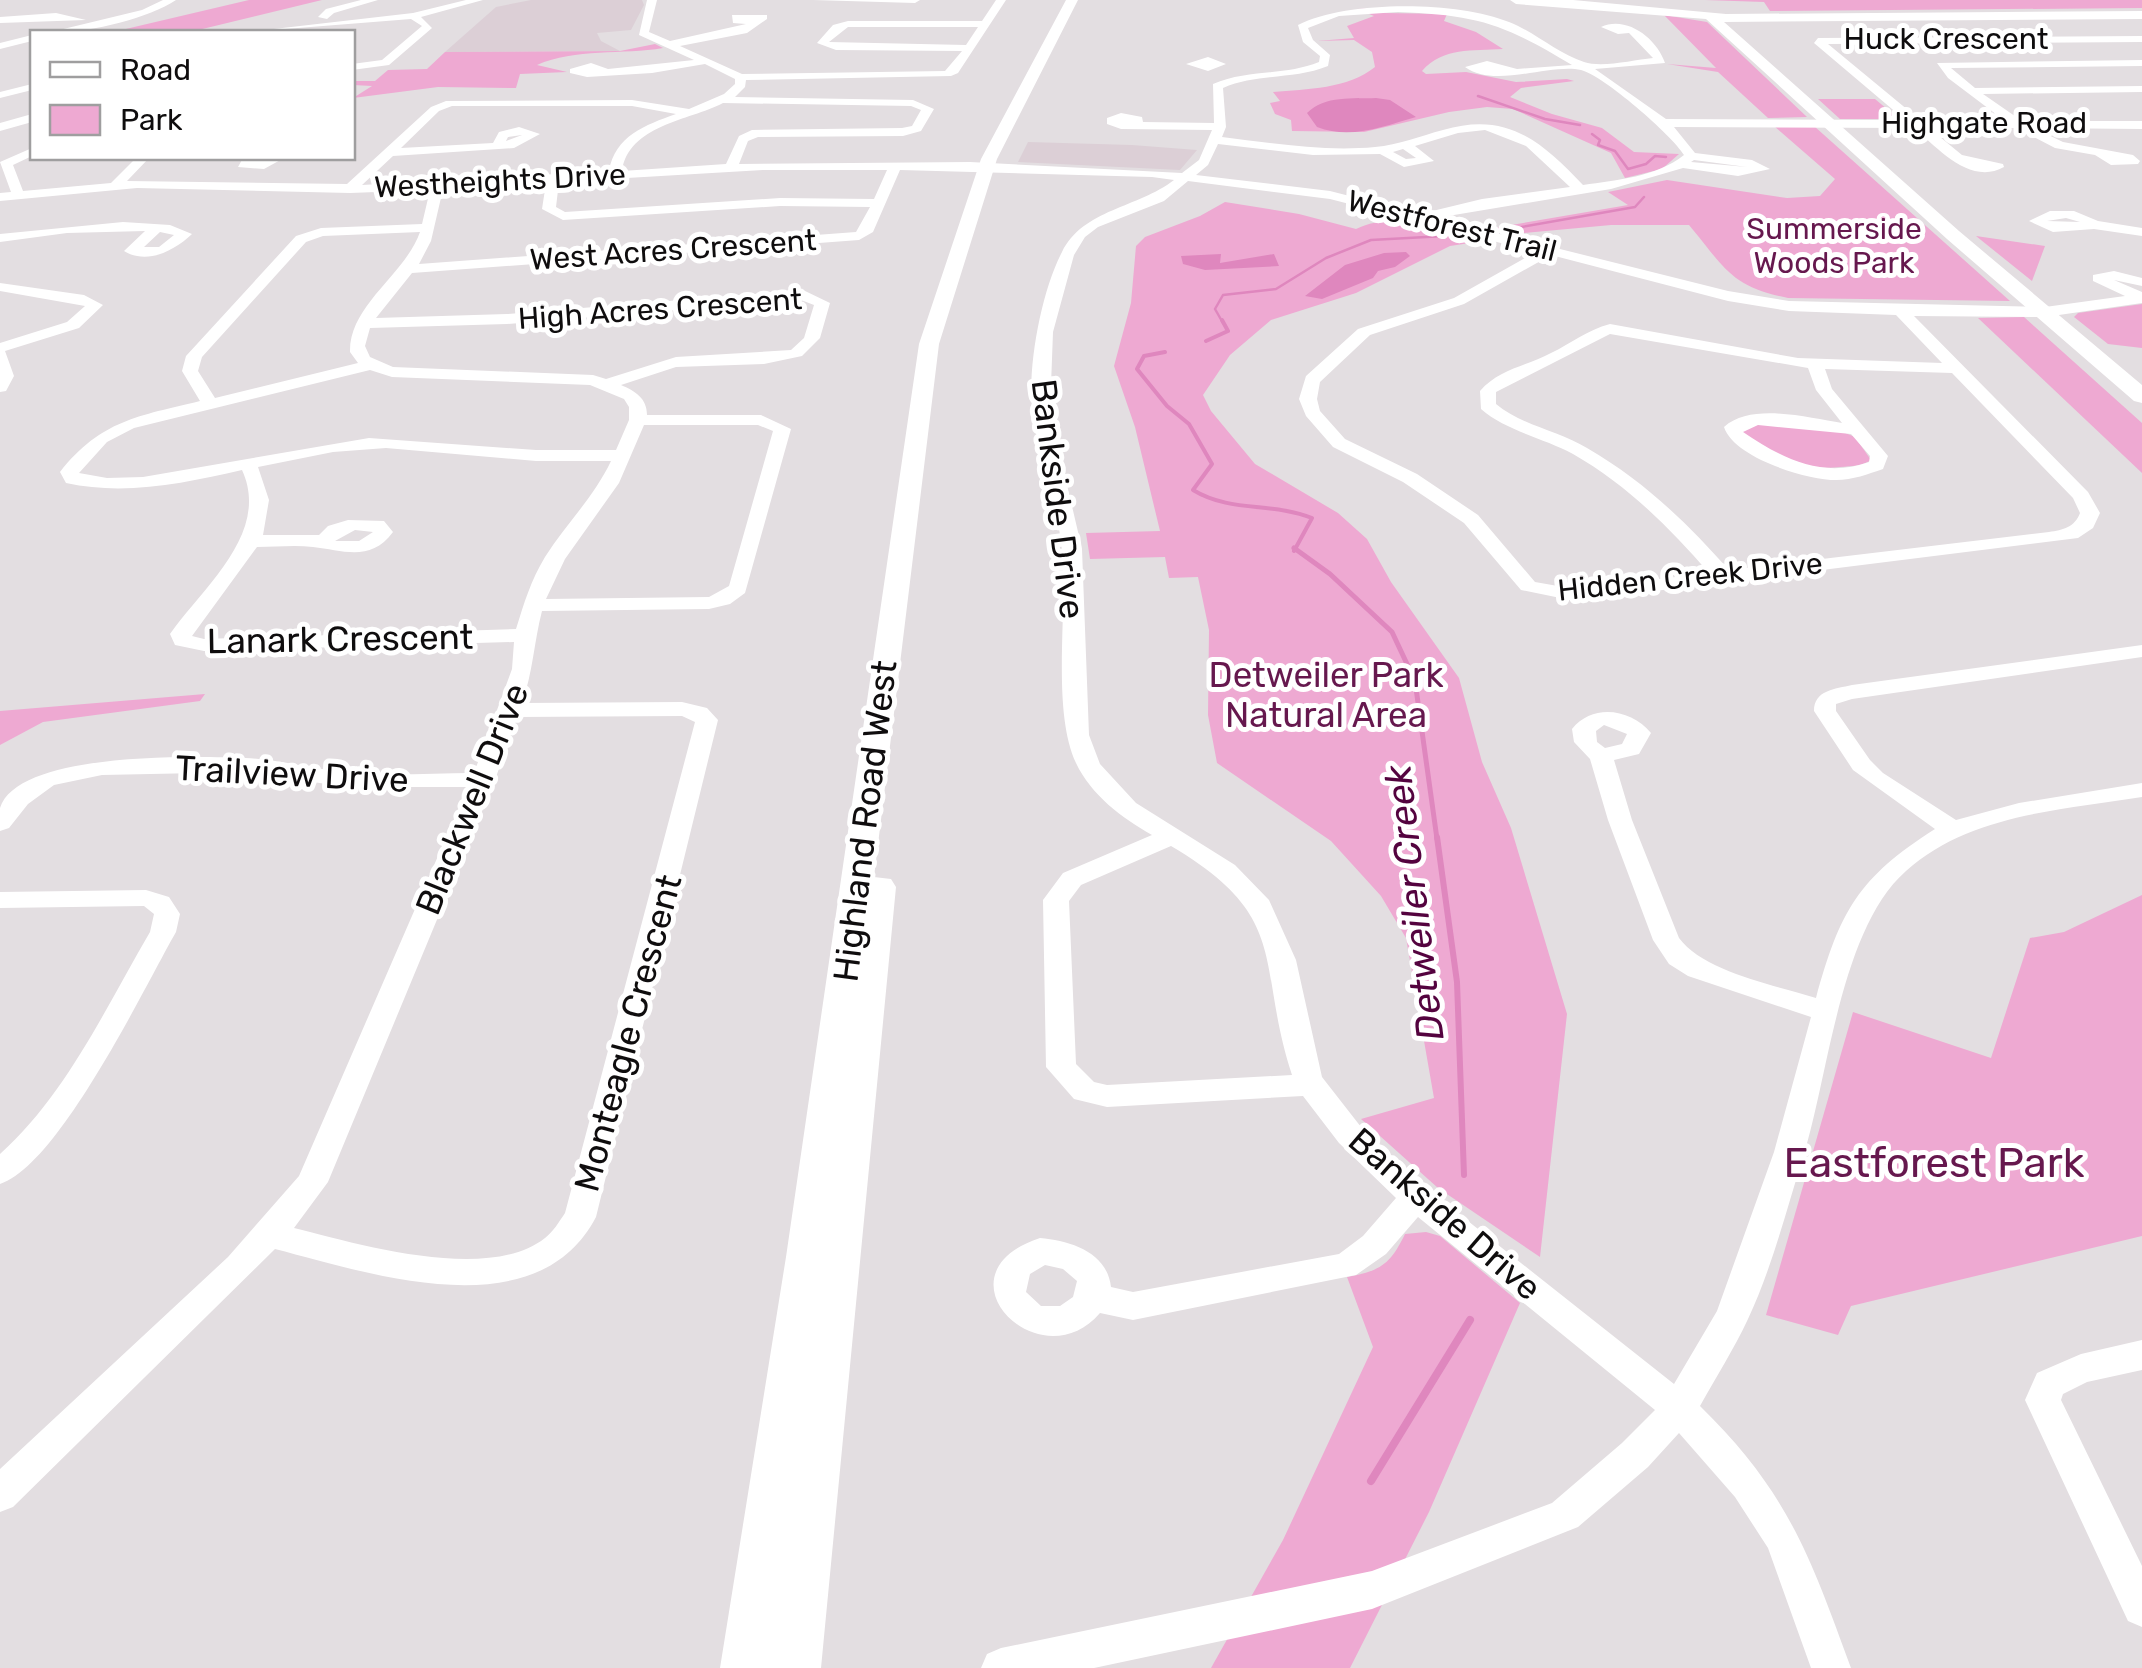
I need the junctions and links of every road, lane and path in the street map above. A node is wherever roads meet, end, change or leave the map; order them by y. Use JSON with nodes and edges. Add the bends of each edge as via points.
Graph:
{"nodes":[{"id":1,"x":171,"y":0,"type":"edge"},
{"id":2,"x":373,"y":0,"type":"edge"},
{"id":3,"x":478,"y":0,"type":"edge"},
{"id":4,"x":654,"y":0,"type":"edge"},
{"id":5,"x":818,"y":0,"type":"edge"},
{"id":6,"x":914,"y":0,"type":"edge"},
{"id":7,"x":1002,"y":0,"type":"edge"},
{"id":8,"x":1072,"y":0,"type":"edge"},
{"id":9,"x":1084,"y":0,"type":"edge"},
{"id":10,"x":1516,"y":0,"type":"edge"},
{"id":11,"x":1542,"y":0,"type":"edge"},
{"id":12,"x":1710,"y":12,"type":"junction"},
{"id":13,"x":2142,"y":13,"type":"edge"},
{"id":14,"x":1738,"y":15,"type":"junction"},
{"id":15,"x":414,"y":16,"type":"junction"},
{"id":16,"x":0,"y":20,"type":"edge"},
{"id":17,"x":754,"y":21,"type":"dead end"},
{"id":18,"x":96,"y":23,"type":"junction"},
{"id":19,"x":985,"y":24,"type":"junction"},
{"id":20,"x":324,"y":28,"type":"edge"},
{"id":21,"x":65,"y":30,"type":"edge"},
{"id":22,"x":288,"y":30,"type":"edge"},
{"id":23,"x":1632,"y":30,"type":"dead end"},
{"id":24,"x":1732,"y":34,"type":"junction"},
{"id":25,"x":30,"y":38,"type":"edge"},
{"id":26,"x":2142,"y":39,"type":"edge"},
{"id":27,"x":667,"y":45,"type":"junction"},
{"id":28,"x":0,"y":46,"type":"edge"},
{"id":29,"x":969,"y":48,"type":"junction"},
{"id":30,"x":704,"y":61,"type":"junction"},
{"id":31,"x":2138,"y":66,"type":"edge"},
{"id":32,"x":355,"y":67,"type":"edge"},
{"id":33,"x":1208,"y":68,"type":"dead end"},
{"id":34,"x":1584,"y":68,"type":"junction"},
{"id":35,"x":604,"y":70,"type":"dead end"},
{"id":36,"x":1500,"y":70,"type":"dead end"},
{"id":37,"x":740,"y":78,"type":"junction"},
{"id":38,"x":1233,"y":79,"type":"junction"},
{"id":39,"x":30,"y":88,"type":"edge"},
{"id":40,"x":2142,"y":89,"type":"edge"},
{"id":41,"x":1976,"y":91,"type":"junction"},
{"id":42,"x":0,"y":95,"type":"edge"},
{"id":43,"x":723,"y":100,"type":"junction"},
{"id":44,"x":689,"y":112,"type":"junction"},
{"id":45,"x":30,"y":119,"type":"edge"},
{"id":46,"x":1826,"y":122,"type":"junction"},
{"id":47,"x":1916,"y":122,"type":"junction"},
{"id":48,"x":2020,"y":122,"type":"junction"},
{"id":49,"x":1660,"y":123,"type":"junction"},
{"id":50,"x":1138,"y":124,"type":"dead end"},
{"id":51,"x":2142,"y":125,"type":"edge"},
{"id":52,"x":0,"y":127,"type":"edge"},
{"id":53,"x":1218,"y":133,"type":"junction"},
{"id":54,"x":498,"y":146,"type":"dead end"},
{"id":55,"x":1407,"y":146,"type":"junction"},
{"id":56,"x":1382,"y":150,"type":"junction"},
{"id":57,"x":391,"y":152,"type":"junction"},
{"id":58,"x":30,"y":153,"type":"edge"},
{"id":59,"x":2101,"y":155,"type":"dead end"},
{"id":60,"x":1962,"y":159,"type":"dead end"},
{"id":61,"x":141,"y":160,"type":"edge"},
{"id":62,"x":254,"y":162,"type":"edge"},
{"id":63,"x":895,"y":166,"type":"junction"},
{"id":64,"x":731,"y":167,"type":"junction"},
{"id":65,"x":993,"y":167,"type":"junction"},
{"id":66,"x":615,"y":175,"type":"junction"},
{"id":67,"x":1189,"y":176,"type":"junction"},
{"id":68,"x":553,"y":178,"type":"junction"},
{"id":69,"x":116,"y":185,"type":"junction"},
{"id":70,"x":232,"y":186,"type":"junction"},
{"id":71,"x":438,"y":186,"type":"junction"},
{"id":72,"x":350,"y":189,"type":"junction"},
{"id":73,"x":1579,"y":189,"type":"junction"},
{"id":74,"x":18,"y":194,"type":"junction"},
{"id":75,"x":0,"y":197,"type":"edge"},
{"id":76,"x":879,"y":204,"type":"junction"},
{"id":77,"x":1422,"y":218,"type":"junction"},
{"id":78,"x":2094,"y":225,"type":"dead end"},
{"id":79,"x":425,"y":228,"type":"junction"},
{"id":80,"x":155,"y":229,"type":"dead end"},
{"id":81,"x":2142,"y":232,"type":"edge"},
{"id":82,"x":0,"y":238,"type":"edge"},
{"id":83,"x":1548,"y":251,"type":"junction"},
{"id":84,"x":407,"y":269,"type":"junction"},
{"id":85,"x":2142,"y":282,"type":"edge"},
{"id":86,"x":0,"y":288,"type":"edge"},
{"id":87,"x":2137,"y":299,"type":"edge"},
{"id":88,"x":2041,"y":309,"type":"junction"},
{"id":89,"x":1900,"y":310,"type":"junction"},
{"id":90,"x":367,"y":323,"type":"junction"},
{"id":91,"x":0,"y":352,"type":"edge"},
{"id":92,"x":371,"y":365,"type":"junction"},
{"id":93,"x":1814,"y":365,"type":"junction"},
{"id":94,"x":1956,"y":368,"type":"junction"},
{"id":95,"x":610,"y":384,"type":"junction"},
{"id":96,"x":0,"y":387,"type":"edge"},
{"id":97,"x":2142,"y":396,"type":"edge"},
{"id":98,"x":210,"y":404,"type":"junction"},
{"id":99,"x":638,"y":420,"type":"junction"},
{"id":100,"x":1856,"y":429,"type":"junction"},
{"id":101,"x":622,"y":456,"type":"junction"},
{"id":102,"x":246,"y":462,"type":"junction"},
{"id":103,"x":325,"y":540,"type":"dead end"},
{"id":104,"x":251,"y":541,"type":"junction"},
{"id":105,"x":1724,"y":577,"type":"junction"},
{"id":106,"x":532,"y":605,"type":"junction"},
{"id":107,"x":525,"y":634,"type":"junction"},
{"id":108,"x":2142,"y":651,"type":"edge"},
{"id":109,"x":510,"y":710,"type":"junction"},
{"id":110,"x":1601,"y":756,"type":"dead end"},
{"id":111,"x":484,"y":780,"type":"junction"},
{"id":112,"x":2142,"y":790,"type":"edge"},
{"id":113,"x":0,"y":824,"type":"edge"},
{"id":114,"x":1952,"y":828,"type":"junction"},
{"id":115,"x":1170,"y":837,"type":"junction"},
{"id":116,"x":0,"y":900,"type":"edge"},
{"id":117,"x":1824,"y":1011,"type":"junction"},
{"id":118,"x":1311,"y":1085,"type":"junction"},
{"id":119,"x":0,"y":1172,"type":"edge"},
{"id":120,"x":1417,"y":1198,"type":"junction"},
{"id":121,"x":269,"y":1235,"type":"junction"},
{"id":122,"x":1092,"y":1298,"type":"dead end"},
{"id":123,"x":2142,"y":1355,"type":"edge"},
{"id":124,"x":1678,"y":1409,"type":"junction"},
{"id":125,"x":0,"y":1496,"type":"edge"},
{"id":126,"x":2142,"y":1608,"type":"edge"},
{"id":127,"x":746,"y":1668,"type":"edge"},
{"id":128,"x":795,"y":1668,"type":"edge"},
{"id":129,"x":1001,"y":1668,"type":"edge"},
{"id":130,"x":1831,"y":1668,"type":"edge"}],
"edges":[{"from":1,"to":18,"type":"street"},
{"from":2,"to":20,"type":"street","via":[[326,13]]},
{"from":3,"to":15,"type":"street"},
{"from":4,"to":27,"type":"street","via":[[643,33]]},
{"from":5,"to":6,"type":"street"},
{"from":7,"to":19,"type":"street"},
{"from":8,"to":65,"type":"main road","name":"Highland Road West"},
{"from":9,"to":65,"type":"main road","name":"Highland Road West"},
{"from":10,"to":12,"type":"main road"},
{"from":11,"to":12,"type":"main road"},
{"from":12,"to":14,"type":"main road"},
{"from":12,"to":24,"type":"main road"},
{"from":13,"to":14,"type":"main road","via":[[1982,19]]},
{"from":14,"to":24,"type":"main road","via":[[1728,22]]},
{"from":15,"to":20,"type":"street"},
{"from":15,"to":32,"type":"street","via":[[428,26],[385,63]]},
{"from":16,"to":18,"type":"street","via":[[56,16]]},
{"from":17,"to":27,"type":"street","via":[[743,31]]},
{"from":18,"to":21,"type":"street"},
{"from":19,"to":29,"type":"street"},
{"from":19,"to":29,"type":"street","via":[[848,24],[837,26],[822,44]]},
{"from":20,"to":22,"type":"street"},
{"from":23,"to":34,"type":"street","via":[[1661,61]]},
{"from":24,"to":46,"type":"main road"},
{"from":25,"to":28,"type":"street"},
{"from":26,"to":47,"type":"street","name":"Huck Crescent","via":[[1818,41]]},
{"from":27,"to":30,"type":"street"},
{"from":29,"to":37,"type":"street","via":[[954,71],[936,75]]},
{"from":30,"to":35,"type":"street"},
{"from":30,"to":37,"type":"street"},
{"from":31,"to":41,"type":"street","via":[[1941,65]]},
{"from":33,"to":38,"type":"street"},
{"from":34,"to":36,"type":"street"},
{"from":34,"to":38,"type":"street","via":[[1491,18],[1373,6],[1327,12],[1304,23],[1304,36],[1326,58],[1320,66]]},
{"from":34,"to":49,"type":"street"},
{"from":37,"to":43,"type":"street","via":[[738,90]]},
{"from":38,"to":53,"type":"street","via":[[1214,90]]},
{"from":39,"to":42,"type":"street"},
{"from":40,"to":41,"type":"street"},
{"from":41,"to":48,"type":"street"},
{"from":43,"to":44,"type":"street"},
{"from":43,"to":64,"type":"street","via":[[913,103],[928,109],[917,128],[903,132],[756,133],[743,139]]},
{"from":44,"to":57,"type":"street","via":[[632,103],[450,103]]},
{"from":44,"to":66,"type":"street","via":[[629,142],[617,157]]},
{"from":45,"to":52,"type":"street"},
{"from":46,"to":47,"type":"street","name":"Highgate Road"},
{"from":46,"to":49,"type":"street","name":"Highgate Road"},
{"from":46,"to":88,"type":"main road"},
{"from":47,"to":48,"type":"street","name":"Highgate Road"},
{"from":47,"to":60,"type":"street"},
{"from":48,"to":51,"type":"street","name":"Highgate Road"},
{"from":48,"to":59,"type":"street","via":[[2050,141]]},
{"from":49,"to":73,"type":"street","via":[[1682,140],[1688,160],[1658,176]]},
{"from":50,"to":53,"type":"street"},
{"from":53,"to":56,"type":"street","via":[[1316,151]]},
{"from":53,"to":67,"type":"street"},
{"from":54,"to":57,"type":"street"},
{"from":55,"to":56,"type":"street"},
{"from":55,"to":56,"type":"street","via":[[1428,161],[1404,164]]},
{"from":55,"to":73,"type":"street","via":[[1466,127],[1499,129],[1533,144]]},
{"from":57,"to":72,"type":"street"},
{"from":58,"to":74,"type":"street","via":[[6,163]]},
{"from":61,"to":69,"type":"street"},
{"from":62,"to":70,"type":"street"},
{"from":63,"to":64,"type":"street","name":"Westheights Drive"},
{"from":63,"to":65,"type":"street","name":"Westheights Drive"},
{"from":63,"to":76,"type":"street","name":"West Acres Crescent"},
{"from":64,"to":66,"type":"street","name":"Westheights Drive"},
{"from":65,"to":67,"type":"street","name":"Westforest Trail"},
{"from":65,"to":127,"type":"main road","name":"Highland Road West","via":[[935,321],[922,385]]},
{"from":65,"to":128,"type":"main road","name":"Highland Road West","via":[[940,361]]},
{"from":66,"to":68,"type":"street","name":"Westheights Drive"},
{"from":67,"to":77,"type":"street","name":"Westforest Trail","via":[[1330,195]]},
{"from":67,"to":115,"type":"street","name":"Bankside Drive","via":[[1074,240],[1045,332],[1039,386],[1072,549],[1082,754],[1120,802]]},
{"from":68,"to":71,"type":"street","name":"Westheights Drive"},
{"from":68,"to":76,"type":"street","via":[[549,209],[563,216],[780,202]]},
{"from":69,"to":70,"type":"street","name":"Westheights Drive"},
{"from":69,"to":74,"type":"street","name":"Westheights Drive"},
{"from":70,"to":72,"type":"street","name":"Westheights Drive"},
{"from":71,"to":72,"type":"street","name":"Westheights Drive"},
{"from":71,"to":79,"type":"street"},
{"from":73,"to":77,"type":"street","via":[[1497,199]]},
{"from":74,"to":75,"type":"street","name":"Westheights Drive"},
{"from":76,"to":84,"type":"street","name":"West Acres Crescent","via":[[866,232],[849,237]]},
{"from":77,"to":83,"type":"street","name":"Westforest Trail"},
{"from":78,"to":81,"type":"street"},
{"from":79,"to":84,"type":"street"},
{"from":79,"to":98,"type":"street","via":[[332,231],[301,239],[194,356],[190,371]]},
{"from":80,"to":82,"type":"street","via":[[71,228]]},
{"from":83,"to":89,"type":"street","name":"Westforest Trail","via":[[1758,302]]},
{"from":83,"to":105,"type":"street","name":"Hidden Creek Drive","via":[[1459,301],[1352,340],[1312,380],[1312,412],[1339,443],[1410,478],[1471,519],[1520,579],[1538,590],[1575,595]]},
{"from":84,"to":90,"type":"street"},
{"from":85,"to":87,"type":"street","via":[[2098,278]]},
{"from":86,"to":91,"type":"street","via":[[84,300],[94,309],[73,325]]},
{"from":87,"to":88,"type":"street","name":"Westforest Trail"},
{"from":88,"to":89,"type":"street","name":"Westforest Trail"},
{"from":88,"to":97,"type":"main road"},
{"from":89,"to":94,"type":"street","name":"Hidden Creek Drive"},
{"from":90,"to":92,"type":"street","via":[[356,344]]},
{"from":90,"to":95,"type":"street","name":"High Acres Crescent","via":[[508,319],[803,295],[822,304],[809,345],[800,351],[680,362]]},
{"from":91,"to":96,"type":"street","via":[[6,376]]},
{"from":92,"to":95,"type":"street","via":[[431,376],[554,376]]},
{"from":92,"to":98,"type":"street"},
{"from":93,"to":94,"type":"street"},
{"from":93,"to":100,"type":"street","via":[[1824,390]]},
{"from":93,"to":105,"type":"street","via":[[1610,329],[1509,375],[1485,398],[1495,412],[1578,450],[1638,490]]},
{"from":94,"to":105,"type":"street","name":"Hidden Creek Drive","via":[[2087,503],[2086,524],[2049,538]]},
{"from":95,"to":99,"type":"street","via":[[636,401]]},
{"from":98,"to":102,"type":"street","via":[[114,431],[70,466],[71,478],[156,480]]},
{"from":99,"to":101,"type":"street","name":"Blackwell Drive"},
{"from":99,"to":106,"type":"street","via":[[761,420],[782,429],[738,589],[709,604]]},
{"from":100,"to":100,"type":"street","via":[[1881,461],[1824,474],[1790,467],[1733,430],[1737,422],[1756,419]]},
{"from":101,"to":102,"type":"street","via":[[543,456],[422,442],[318,447]]},
{"from":101,"to":106,"type":"street","name":"Blackwell Drive"},
{"from":102,"to":104,"type":"street","name":"Lanark Crescent","via":[[261,492]]},
{"from":103,"to":104,"type":"street"},
{"from":104,"to":107,"type":"street","name":"Lanark Crescent","via":[[181,634],[183,640],[204,645]]},
{"from":106,"to":107,"type":"street","name":"Blackwell Drive"},
{"from":107,"to":109,"type":"street","name":"Blackwell Drive"},
{"from":108,"to":114,"type":"street","via":[[1831,696],[1826,711],[1861,764]]},
{"from":109,"to":111,"type":"street","name":"Blackwell Drive"},
{"from":109,"to":121,"type":"street","name":"Monteagle Crescent","via":[[682,709],[707,720],[580,1217],[556,1249],[519,1265],[476,1272],[402,1266]]},
{"from":110,"to":117,"type":"street","via":[[1666,940],[1679,958]]},
{"from":111,"to":113,"type":"street","name":"Trailview Drive","via":[[346,780],[247,765],[102,768],[46,780]]},
{"from":111,"to":121,"type":"street","name":"Blackwell Drive","via":[[312,1182]]},
{"from":112,"to":114,"type":"street"},
{"from":114,"to":117,"type":"street","via":[[1899,863],[1867,900]]},
{"from":115,"to":118,"type":"street","name":"Bankside Drive","via":[[1244,886],[1266,914],[1278,938]]},
{"from":115,"to":118,"type":"street","via":[[1061,888],[1061,1067],[1085,1092],[1107,1096]]},
{"from":116,"to":119,"type":"street","via":[[146,898],[167,912],[167,922],[37,1135]]},
{"from":117,"to":124,"type":"street","via":[[1789,1152],[1732,1315]]},
{"from":118,"to":120,"type":"street","name":"Bankside Drive","via":[[1356,1144]]},
{"from":120,"to":122,"type":"street","via":[[1365,1258],[1344,1266],[1133,1306]]},
{"from":120,"to":124,"type":"street","name":"Bankside Drive"},
{"from":121,"to":125,"type":"street","name":"Blackwell Drive"},
{"from":123,"to":126,"type":"street","via":[[2064,1376],[2049,1384],[2042,1400]]},
{"from":124,"to":129,"type":"street","via":[[1565,1515],[1372,1590]]},
{"from":124,"to":130,"type":"street","name":"Bankside Drive","via":[[1718,1447],[1763,1506],[1797,1572]]}]}
